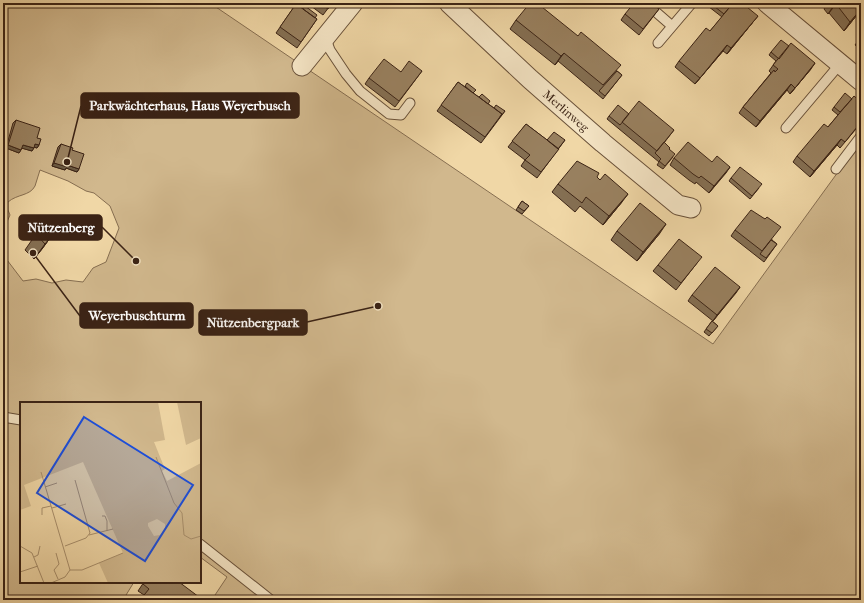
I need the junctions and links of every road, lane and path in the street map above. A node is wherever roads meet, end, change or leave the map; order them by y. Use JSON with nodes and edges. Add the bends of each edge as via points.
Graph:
{"nodes":[{"id":1,"x":352,"y":3,"type":"edge"},
{"id":2,"x":449,"y":3,"type":"edge"},
{"id":3,"x":692,"y":3,"type":"edge"},
{"id":4,"x":767,"y":3,"type":"edge"},
{"id":5,"x":649,"y":6,"type":"edge"},
{"id":6,"x":672,"y":26,"type":"junction"},
{"id":7,"x":326,"y":36,"type":"junction"},
{"id":8,"x":658,"y":43,"type":"dead end"},
{"id":9,"x":840,"y":64,"type":"junction"},
{"id":10,"x":302,"y":66,"type":"dead end"},
{"id":11,"x":861,"y":81,"type":"edge"},
{"id":12,"x":410,"y":103,"type":"dead end"},
{"id":13,"x":786,"y":128,"type":"dead end"},
{"id":14,"x":861,"y":136,"type":"edge"},
{"id":15,"x":836,"y":169,"type":"dead end"},
{"id":16,"x":691,"y":208,"type":"dead end"},
{"id":17,"x":3,"y":417,"type":"edge"},
{"id":18,"x":20,"y":420,"type":"edge"},
{"id":19,"x":201,"y":545,"type":"edge"},
{"id":20,"x":271,"y":600,"type":"edge"}],
"edges":[{"from":1,"to":7,"type":"street"},
{"from":2,"to":16,"type":"street","name":"Merlinweg","via":[[603,144],[678,205]]},
{"from":3,"to":6,"type":"lane"},
{"from":4,"to":9,"type":"street"},
{"from":5,"to":6,"type":"lane"},
{"from":6,"to":8,"type":"lane"},
{"from":7,"to":10,"type":"street"},
{"from":7,"to":12,"type":"lane","via":[[330,50],[360,91],[389,114],[401,115]]},
{"from":9,"to":11,"type":"street"},
{"from":9,"to":13,"type":"lane"},
{"from":14,"to":15,"type":"lane"},
{"from":17,"to":18,"type":"lane"},
{"from":19,"to":20,"type":"lane"}]}
